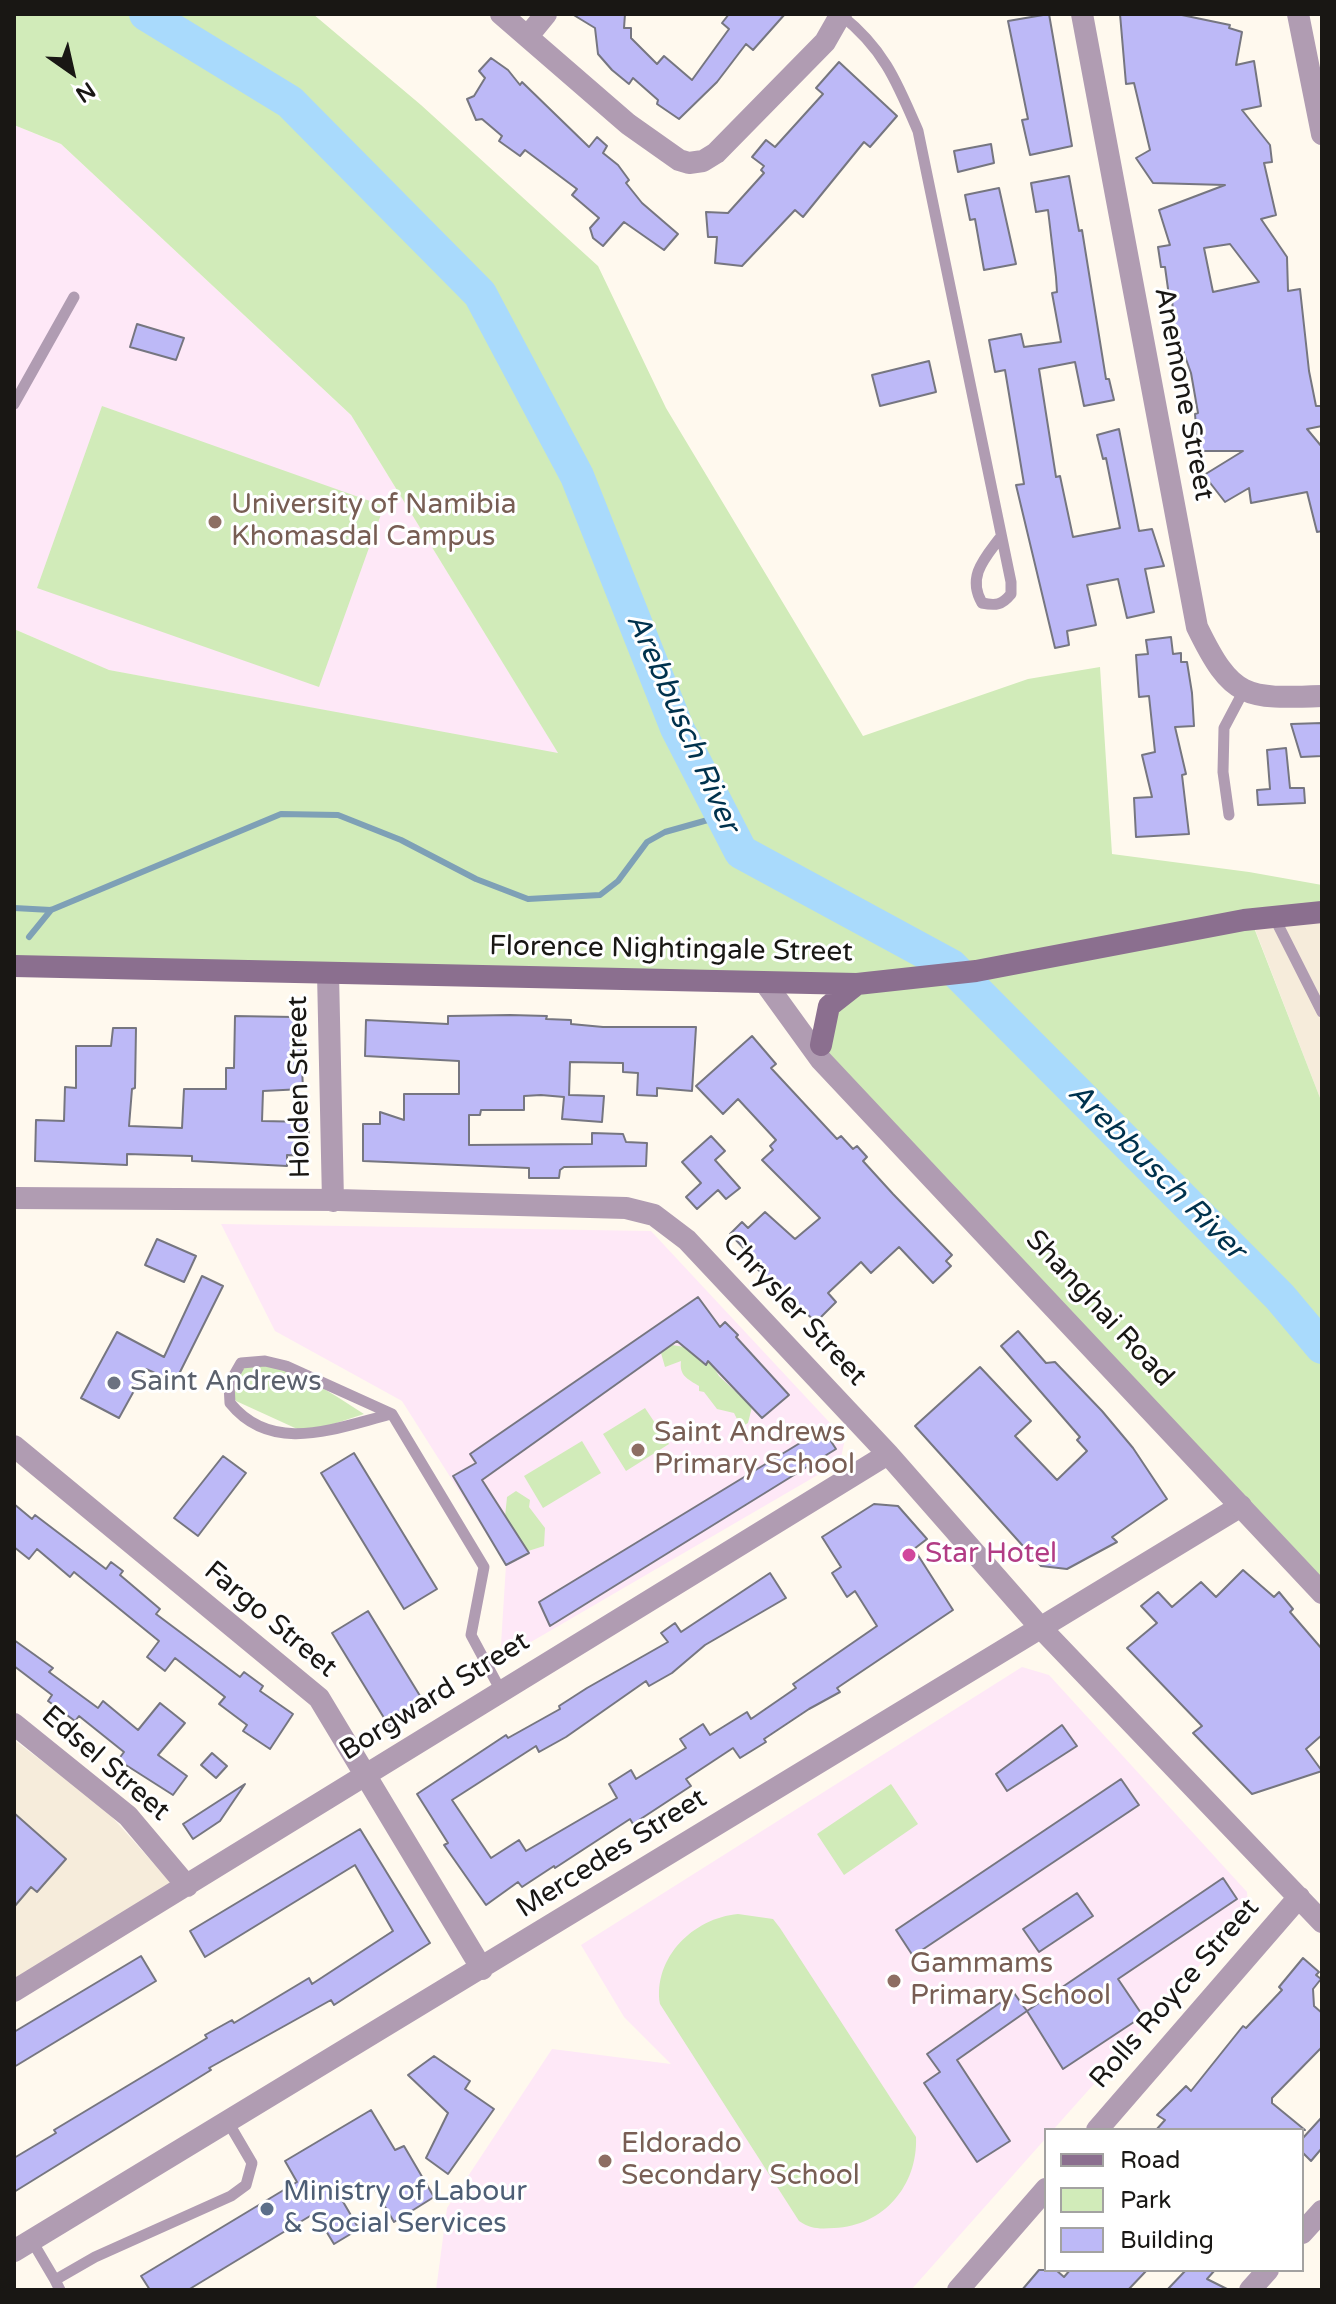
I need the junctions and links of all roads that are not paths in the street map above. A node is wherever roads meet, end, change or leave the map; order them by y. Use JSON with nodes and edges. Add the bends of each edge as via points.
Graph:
{"nodes":[{"id":1,"x":501,"y":14,"type":"edge"},
{"id":2,"x":546,"y":14,"type":"edge"},
{"id":3,"x":841,"y":14,"type":"edge"},
{"id":4,"x":1082,"y":14,"type":"edge"},
{"id":5,"x":1298,"y":14,"type":"edge"},
{"id":6,"x":528,"y":36,"type":"junction"},
{"id":7,"x":1322,"y":134,"type":"edge"},
{"id":8,"x":74,"y":297,"type":"dead end"},
{"id":9,"x":14,"y":404,"type":"edge"},
{"id":10,"x":999,"y":539,"type":"junction"},
{"id":11,"x":1243,"y":692,"type":"junction"},
{"id":12,"x":1322,"y":696,"type":"edge"},
{"id":13,"x":1229,"y":815,"type":"dead end"},
{"id":14,"x":1322,"y":912,"type":"edge"},
{"id":15,"x":1273,"y":916,"type":"junction"},
{"id":16,"x":14,"y":966,"type":"edge"},
{"id":17,"x":328,"y":973,"type":"junction"},
{"id":18,"x":774,"y":984,"type":"junction"},
{"id":19,"x":857,"y":984,"type":"junction"},
{"id":20,"x":1322,"y":1013,"type":"edge"},
{"id":21,"x":821,"y":1045,"type":"junction"},
{"id":22,"x":831,"y":1067,"type":"junction"},
{"id":23,"x":14,"y":1198,"type":"edge"},
{"id":24,"x":333,"y":1201,"type":"junction"},
{"id":25,"x":392,"y":1414,"type":"junction"},
{"id":26,"x":14,"y":1446,"type":"edge"},
{"id":27,"x":888,"y":1454,"type":"junction"},
{"id":28,"x":1241,"y":1506,"type":"junction"},
{"id":29,"x":1322,"y":1593,"type":"edge"},
{"id":30,"x":1039,"y":1626,"type":"junction"},
{"id":31,"x":501,"y":1691,"type":"junction"},
{"id":32,"x":14,"y":1724,"type":"edge"},
{"id":33,"x":367,"y":1776,"type":"junction"},
{"id":34,"x":187,"y":1886,"type":"junction"},
{"id":35,"x":1299,"y":1897,"type":"junction"},
{"id":36,"x":1322,"y":1922,"type":"edge"},
{"id":37,"x":482,"y":1969,"type":"junction"},
{"id":38,"x":14,"y":1991,"type":"edge"},
{"id":39,"x":228,"y":2122,"type":"junction"},
{"id":40,"x":1099,"y":2128,"type":"edge"},
{"id":41,"x":1044,"y":2191,"type":"edge"},
{"id":42,"x":1322,"y":2211,"type":"edge"},
{"id":43,"x":1304,"y":2231,"type":"edge"},
{"id":44,"x":23,"y":2246,"type":"edge"},
{"id":45,"x":1266,"y":2272,"type":"edge"},
{"id":46,"x":58,"y":2285,"type":"edge"},
{"id":47,"x":958,"y":2290,"type":"edge"},
{"id":48,"x":1250,"y":2290,"type":"edge"}],
"edges":[{"from":1,"to":6,"type":"street"},
{"from":2,"to":6,"type":"street"},
{"from":3,"to":6,"type":"street","via":[[825,42],[730,140],[703,161],[689,163],[628,124]]},
{"from":3,"to":10,"type":"lane","via":[[866,35],[888,65],[918,131]]},
{"from":4,"to":11,"type":"street","name":"Anemone Street","via":[[1197,627],[1212,660]]},
{"from":5,"to":7,"type":"street"},
{"from":8,"to":9,"type":"lane"},
{"from":10,"to":10,"type":"lane","via":[[1011,594],[1004,602],[982,603],[977,570]]},
{"from":11,"to":12,"type":"street","via":[[1269,698]]},
{"from":11,"to":13,"type":"lane","via":[[1224,728]]},
{"from":14,"to":15,"type":"main road","name":"Florence Nightingale Street"},
{"from":15,"to":19,"type":"main road","name":"Florence Nightingale Street","via":[[976,971]]},
{"from":15,"to":20,"type":"lane"},
{"from":16,"to":17,"type":"main road","name":"Florence Nightingale Street"},
{"from":17,"to":18,"type":"main road","name":"Florence Nightingale Street"},
{"from":17,"to":24,"type":"street","name":"Holden Street"},
{"from":18,"to":19,"type":"main road","name":"Florence Nightingale Street"},
{"from":18,"to":21,"type":"street","name":"Shanghai Road"},
{"from":18,"to":22,"type":"street","name":"Shanghai Road","via":[[821,1060]]},
{"from":19,"to":21,"type":"main road","via":[[829,1006]]},
{"from":21,"to":22,"type":"street","name":"Shanghai Road"},
{"from":22,"to":28,"type":"street","name":"Shanghai Road"},
{"from":23,"to":24,"type":"street","name":"Chrysler Street"},
{"from":24,"to":27,"type":"street","name":"Chrysler Street","via":[[626,1208],[654,1215],[687,1240]]},
{"from":25,"to":25,"type":"lane","via":[[321,1380],[265,1361],[241,1363],[229,1384],[230,1403],[246,1419],[294,1436]]},
{"from":25,"to":31,"type":"lane","via":[[484,1567],[471,1635]]},
{"from":26,"to":33,"type":"street","name":"Fargo Street","via":[[319,1698]]},
{"from":27,"to":30,"type":"street","name":"Chrysler Street"},
{"from":27,"to":31,"type":"street","name":"Borgward Street"},
{"from":28,"to":29,"type":"street","name":"Shanghai Road"},
{"from":28,"to":30,"type":"street","name":"Mercedes Street"},
{"from":30,"to":35,"type":"street","name":"Chrysler Street"},
{"from":30,"to":37,"type":"street","name":"Mercedes Street"},
{"from":31,"to":33,"type":"street","name":"Borgward Street"},
{"from":32,"to":34,"type":"street","name":"Edsel Street","via":[[128,1816]]},
{"from":33,"to":34,"type":"street","name":"Borgward Street"},
{"from":33,"to":37,"type":"street","name":"Fargo Street"},
{"from":34,"to":38,"type":"street","name":"Borgward Street"},
{"from":35,"to":36,"type":"street","name":"Chrysler Street"},
{"from":35,"to":40,"type":"street","name":"Rolls Royce Street"},
{"from":37,"to":39,"type":"street","name":"Mercedes Street"},
{"from":39,"to":44,"type":"street","name":"Mercedes Street"},
{"from":39,"to":46,"type":"lane","via":[[252,2163],[246,2185],[95,2257]]},
{"from":41,"to":47,"type":"street"},
{"from":42,"to":43,"type":"street"},
{"from":44,"to":46,"type":"lane"},
{"from":45,"to":48,"type":"street"}]}
